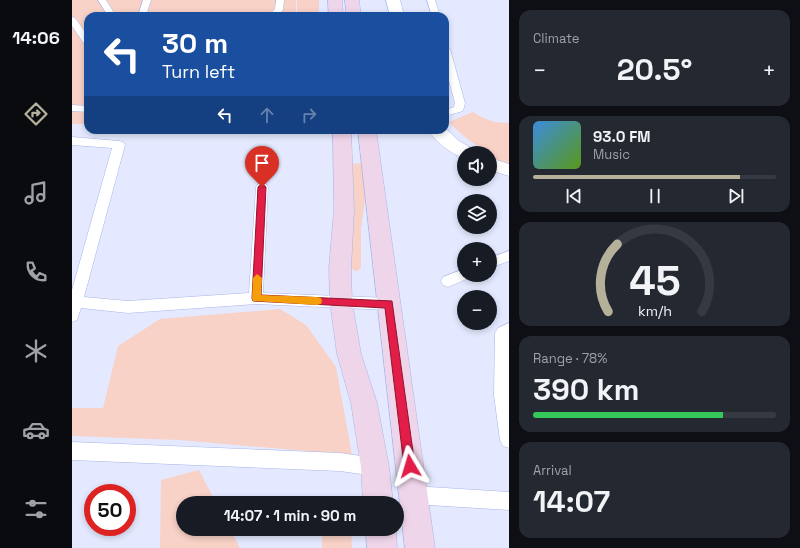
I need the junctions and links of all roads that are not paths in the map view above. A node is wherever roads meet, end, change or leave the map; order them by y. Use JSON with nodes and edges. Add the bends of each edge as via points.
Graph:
{"nodes":[{"id":1,"x":102,"y":0,"type":"edge"},
{"id":2,"x":147,"y":0,"type":"edge"},
{"id":3,"x":280,"y":0,"type":"edge"},
{"id":4,"x":335,"y":0,"type":"edge"},
{"id":5,"x":352,"y":0,"type":"edge"},
{"id":6,"x":393,"y":0,"type":"edge"},
{"id":7,"x":431,"y":0,"type":"edge"},
{"id":8,"x":110,"y":12,"type":"edge"},
{"id":9,"x":143,"y":12,"type":"edge"},
{"id":10,"x":277,"y":12,"type":"edge"},
{"id":11,"x":336,"y":12,"type":"edge"},
{"id":12,"x":354,"y":12,"type":"edge"},
{"id":13,"x":395,"y":12,"type":"edge"},
{"id":14,"x":435,"y":12,"type":"edge"},
{"id":15,"x":72,"y":20,"type":"edge"},
{"id":16,"x":84,"y":37,"type":"edge"},
{"id":17,"x":449,"y":63,"type":"edge"},
{"id":18,"x":72,"y":108,"type":"edge"},
{"id":19,"x":84,"y":109,"type":"edge"},
{"id":20,"x":449,"y":112,"type":"edge"},
{"id":21,"x":342,"y":134,"type":"edge"},
{"id":22,"x":368,"y":134,"type":"edge"},
{"id":23,"x":442,"y":134,"type":"edge"},
{"id":24,"x":72,"y":142,"type":"edge"},
{"id":25,"x":457,"y":147,"type":"edge"},
{"id":26,"x":497,"y":166,"type":"edge"},
{"id":27,"x":509,"y":170,"type":"edge"},
{"id":28,"x":262,"y":187,"type":"dead end"},
{"id":29,"x":509,"y":256,"type":"edge"},
{"id":30,"x":497,"y":260,"type":"edge"},
{"id":31,"x":457,"y":277,"type":"edge"},
{"id":32,"x":448,"y":281,"type":"dead end"},
{"id":33,"x":256,"y":298,"type":"junction"},
{"id":34,"x":341,"y":302,"type":"junction"},
{"id":35,"x":389,"y":304,"type":"junction"},
{"id":36,"x":74,"y":309,"type":"edge"},
{"id":37,"x":509,"y":329,"type":"edge"},
{"id":38,"x":509,"y":440,"type":"edge"},
{"id":39,"x":72,"y":451,"type":"edge"},
{"id":40,"x":375,"y":467,"type":"junction"},
{"id":41,"x":413,"y":495,"type":"junction"},
{"id":42,"x":377,"y":496,"type":"edge"},
{"id":43,"x":509,"y":501,"type":"edge"},
{"id":44,"x":381,"y":536,"type":"edge"},
{"id":45,"x":382,"y":548,"type":"edge"},
{"id":46,"x":420,"y":548,"type":"edge"}],
"edges":[{"from":1,"to":8,"type":"lane"},
{"from":2,"to":9,"type":"lane"},
{"from":3,"to":10,"type":"lane"},
{"from":4,"to":11,"type":"main road"},
{"from":5,"to":12,"type":"main road"},
{"from":6,"to":13,"type":"street"},
{"from":7,"to":14,"type":"lane"},
{"from":15,"to":16,"type":"lane"},
{"from":17,"to":20,"type":"lane","via":[[460,103],[459,109]]},
{"from":18,"to":19,"type":"lane"},
{"from":21,"to":34,"type":"main road","via":[[344,210],[340,268]]},
{"from":22,"to":35,"type":"main road"},
{"from":23,"to":25,"type":"street"},
{"from":24,"to":36,"type":"lane","via":[[119,145]]},
{"from":26,"to":27,"type":"street"},
{"from":28,"to":33,"type":"lane"},
{"from":29,"to":30,"type":"lane"},
{"from":31,"to":32,"type":"lane"},
{"from":33,"to":34,"type":"lane"},
{"from":33,"to":36,"type":"lane"},
{"from":34,"to":35,"type":"lane"},
{"from":34,"to":40,"type":"main road","via":[[349,354],[364,403]]},
{"from":35,"to":41,"type":"main road"},
{"from":37,"to":38,"type":"lane","via":[[503,333],[502,395]]},
{"from":39,"to":40,"type":"lane","via":[[340,462]]},
{"from":40,"to":42,"type":"main road"},
{"from":41,"to":43,"type":"lane"},
{"from":41,"to":46,"type":"main road"},
{"from":44,"to":45,"type":"main road"}]}
